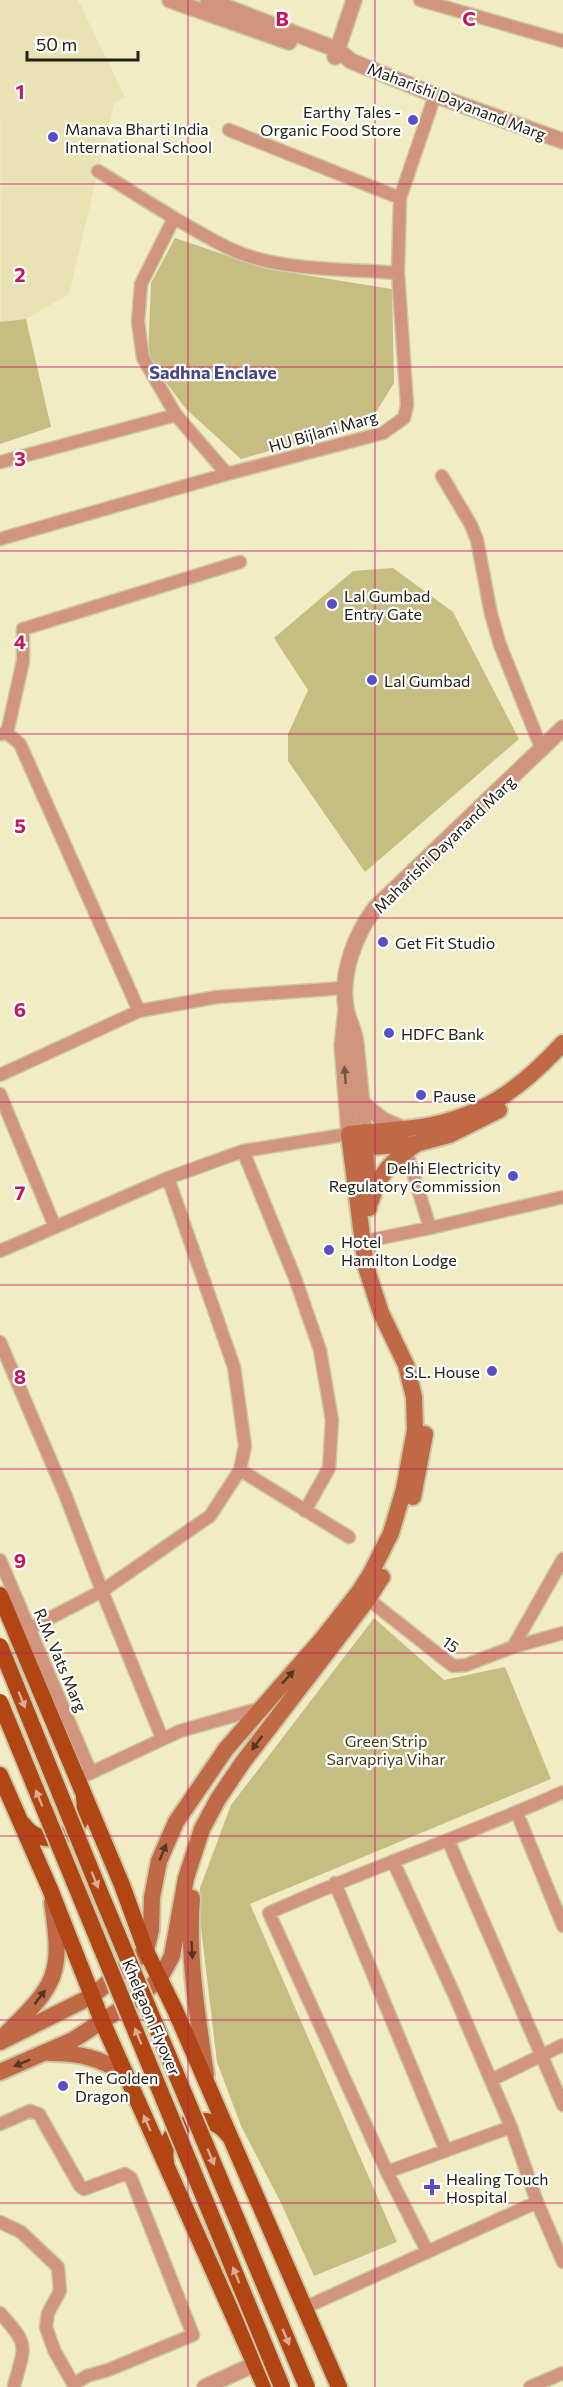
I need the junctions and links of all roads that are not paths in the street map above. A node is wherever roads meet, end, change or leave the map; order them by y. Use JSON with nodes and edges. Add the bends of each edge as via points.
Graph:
{"nodes":[{"id":1,"x":170,"y":0,"type":"edge"},
{"id":2,"x":208,"y":0,"type":"edge"},
{"id":3,"x":354,"y":0,"type":"edge"},
{"id":4,"x":420,"y":0,"type":"edge"},
{"id":5,"x":563,"y":41,"type":"edge"},
{"id":6,"x":336,"y":55,"type":"junction"},
{"id":7,"x":435,"y":95,"type":"junction"},
{"id":8,"x":229,"y":130,"type":"dead end"},
{"id":9,"x":563,"y":141,"type":"edge"},
{"id":10,"x":98,"y":171,"type":"dead end"},
{"id":11,"x":400,"y":198,"type":"junction"},
{"id":12,"x":174,"y":218,"type":"junction"},
{"id":13,"x":398,"y":273,"type":"junction"},
{"id":14,"x":176,"y":415,"type":"junction"},
{"id":15,"x":1,"y":462,"type":"edge"},
{"id":16,"x":227,"y":474,"type":"junction"},
{"id":17,"x":442,"y":476,"type":"dead end"},
{"id":18,"x":0,"y":539,"type":"edge"},
{"id":19,"x":240,"y":562,"type":"dead end"},
{"id":20,"x":563,"y":728,"type":"edge"},
{"id":21,"x":4,"y":733,"type":"edge"},
{"id":22,"x":542,"y":750,"type":"junction"},
{"id":23,"x":344,"y":988,"type":"junction"},
{"id":24,"x":346,"y":1010,"type":"junction"},
{"id":25,"x":139,"y":1011,"type":"junction"},
{"id":26,"x":563,"y":1043,"type":"edge"},
{"id":27,"x":563,"y":1059,"type":"edge"},
{"id":28,"x":0,"y":1075,"type":"edge"},
{"id":29,"x":0,"y":1094,"type":"edge"},
{"id":30,"x":362,"y":1103,"type":"junction"},
{"id":31,"x":404,"y":1129,"type":"junction"},
{"id":32,"x":357,"y":1140,"type":"junction"},
{"id":33,"x":411,"y":1147,"type":"junction"},
{"id":34,"x":243,"y":1151,"type":"junction"},
{"id":35,"x":168,"y":1178,"type":"junction"},
{"id":36,"x":561,"y":1200,"type":"edge"},
{"id":37,"x":369,"y":1212,"type":"junction"},
{"id":38,"x":55,"y":1227,"type":"junction"},
{"id":39,"x":430,"y":1228,"type":"junction"},
{"id":40,"x":371,"y":1240,"type":"junction"},
{"id":41,"x":0,"y":1251,"type":"edge"},
{"id":42,"x":0,"y":1342,"type":"edge"},
{"id":43,"x":240,"y":1470,"type":"junction"},
{"id":44,"x":305,"y":1511,"type":"junction"},
{"id":45,"x":349,"y":1537,"type":"dead end"},
{"id":46,"x":563,"y":1559,"type":"edge"},
{"id":47,"x":0,"y":1560,"type":"edge"},
{"id":48,"x":102,"y":1591,"type":"junction"},
{"id":49,"x":0,"y":1595,"type":"edge"},
{"id":50,"x":363,"y":1596,"type":"junction"},
{"id":51,"x":29,"y":1629,"type":"junction"},
{"id":52,"x":563,"y":1633,"type":"edge"},
{"id":53,"x":327,"y":1642,"type":"junction"},
{"id":54,"x":0,"y":1646,"type":"edge"},
{"id":55,"x":513,"y":1647,"type":"junction"},
{"id":56,"x":0,"y":1702,"type":"edge"},
{"id":57,"x":261,"y":1708,"type":"junction"},
{"id":58,"x":162,"y":1738,"type":"junction"},
{"id":59,"x":0,"y":1775,"type":"edge"},
{"id":60,"x":84,"y":1781,"type":"junction"},
{"id":61,"x":563,"y":1792,"type":"edge"},
{"id":62,"x":518,"y":1813,"type":"junction"},
{"id":63,"x":18,"y":1818,"type":"junction"},
{"id":64,"x":448,"y":1840,"type":"junction"},
{"id":65,"x":195,"y":1850,"type":"junction"},
{"id":66,"x":393,"y":1861,"type":"junction"},
{"id":67,"x":336,"y":1883,"type":"junction"},
{"id":68,"x":50,"y":1889,"type":"junction"},
{"id":69,"x":563,"y":1926,"type":"edge"},
{"id":70,"x":146,"y":1950,"type":"junction"},
{"id":71,"x":160,"y":1978,"type":"junction"},
{"id":72,"x":92,"y":1996,"type":"junction"},
{"id":73,"x":102,"y":2021,"type":"junction"},
{"id":74,"x":0,"y":2041,"type":"edge"},
{"id":75,"x":563,"y":2045,"type":"edge"},
{"id":76,"x":44,"y":2053,"type":"junction"},
{"id":77,"x":542,"y":2056,"type":"junction"},
{"id":78,"x":0,"y":2072,"type":"edge"},
{"id":79,"x":126,"y":2074,"type":"junction"},
{"id":80,"x":491,"y":2080,"type":"junction"},
{"id":81,"x":207,"y":2083,"type":"junction"},
{"id":82,"x":563,"y":2105,"type":"edge"},
{"id":83,"x":0,"y":2124,"type":"edge"},
{"id":84,"x":510,"y":2127,"type":"junction"},
{"id":85,"x":232,"y":2141,"type":"junction"},
{"id":86,"x":446,"y":2151,"type":"junction"},
{"id":87,"x":168,"y":2168,"type":"junction"},
{"id":88,"x":387,"y":2172,"type":"junction"},
{"id":89,"x":537,"y":2202,"type":"junction"},
{"id":90,"x":0,"y":2222,"type":"edge"},
{"id":91,"x":427,"y":2251,"type":"junction"},
{"id":92,"x":563,"y":2262,"type":"edge"},
{"id":93,"x":304,"y":2308,"type":"junction"},
{"id":94,"x":0,"y":2313,"type":"edge"},
{"id":95,"x":255,"y":2364,"type":"junction"},
{"id":96,"x":563,"y":2373,"type":"edge"},
{"id":97,"x":74,"y":2386,"type":"edge"},
{"id":98,"x":11,"y":2387,"type":"edge"},
{"id":99,"x":205,"y":2387,"type":"edge"},
{"id":100,"x":265,"y":2387,"type":"edge"},
{"id":101,"x":282,"y":2387,"type":"edge"},
{"id":102,"x":307,"y":2387,"type":"edge"},
{"id":103,"x":339,"y":2387,"type":"edge"},
{"id":104,"x":530,"y":2387,"type":"edge"}],
"edges":[{"from":1,"to":6,"type":"street","name":"Maharishi Dayanand Marg"},
{"from":2,"to":6,"type":"street","name":"Maharishi Dayanand Marg"},
{"from":3,"to":6,"type":"street"},
{"from":4,"to":5,"type":"street"},
{"from":6,"to":7,"type":"street","name":"Maharishi Dayanand Marg"},
{"from":7,"to":9,"type":"street","name":"Maharishi Dayanand Marg"},
{"from":7,"to":11,"type":"street","name":"HU Bijlani Marg"},
{"from":8,"to":11,"type":"street"},
{"from":10,"to":12,"type":"street"},
{"from":11,"to":13,"type":"street","name":"HU Bijlani Marg"},
{"from":12,"to":13,"type":"street","via":[[235,251],[260,259]]},
{"from":12,"to":14,"type":"street","via":[[141,284],[138,322],[143,358]]},
{"from":13,"to":16,"type":"street","name":"HU Bijlani Marg","via":[[407,405],[404,418],[382,433]]},
{"from":14,"to":15,"type":"street"},
{"from":14,"to":16,"type":"street"},
{"from":16,"to":18,"type":"street","name":"HU Bijlani Marg"},
{"from":17,"to":22,"type":"street","via":[[477,540],[500,645]]},
{"from":19,"to":21,"type":"street","via":[[23,629],[23,661]]},
{"from":20,"to":22,"type":"street","name":"Maharishi Dayanand Marg"},
{"from":21,"to":25,"type":"street","via":[[20,744]]},
{"from":22,"to":23,"type":"street","name":"Maharishi Dayanand Marg","via":[[375,908],[356,942]]},
{"from":23,"to":24,"type":"street","name":"Maharishi Dayanand Marg"},
{"from":23,"to":25,"type":"street","via":[[217,997]]},
{"from":24,"to":30,"type":"street","name":"Maharishi Dayanand Marg","via":[[356,1041]]},
{"from":32,"to":24,"type":"street","name":"Maharishi Dayanand Marg","one_way":true,"via":[[342,1046]]},
{"from":25,"to":28,"type":"street"},
{"from":26,"to":31,"type":"main road","via":[[534,1074],[486,1106],[432,1125]]},
{"from":27,"to":33,"type":"main road","via":[[511,1104],[449,1135]]},
{"from":29,"to":38,"type":"street"},
{"from":30,"to":31,"type":"street","via":[[383,1120]]},
{"from":30,"to":32,"type":"street","name":"Maharishi Dayanand Marg"},
{"from":31,"to":32,"type":"main road"},
{"from":32,"to":33,"type":"main road"},
{"from":32,"to":34,"type":"street"},
{"from":32,"to":37,"type":"main road","name":"Maharishi Dayanand Marg"},
{"from":32,"to":50,"type":"main road","name":"Maharishi Dayanand Marg","via":[[366,1267],[381,1313],[406,1365],[415,1413],[399,1511]]},
{"from":33,"to":37,"type":"main road","via":[[390,1164],[378,1181]]},
{"from":33,"to":39,"type":"street"},
{"from":34,"to":35,"type":"street"},
{"from":34,"to":44,"type":"street","via":[[320,1350],[332,1420],[329,1468]]},
{"from":35,"to":38,"type":"street"},
{"from":35,"to":43,"type":"street","via":[[234,1366],[244,1446]]},
{"from":36,"to":39,"type":"street"},
{"from":37,"to":40,"type":"main road","name":"Maharishi Dayanand Marg"},
{"from":38,"to":41,"type":"street"},
{"from":39,"to":40,"type":"street"},
{"from":40,"to":50,"type":"main road","name":"Maharishi Dayanand Marg","via":[[384,1295],[419,1373],[425,1417],[420,1467],[409,1514],[392,1558]]},
{"from":42,"to":48,"type":"street"},
{"from":43,"to":44,"type":"street"},
{"from":43,"to":48,"type":"street","via":[[210,1516]]},
{"from":44,"to":45,"type":"street"},
{"from":46,"to":55,"type":"street"},
{"from":47,"to":51,"type":"street","name":"R.M. Vats Marg"},
{"from":48,"to":51,"type":"street"},
{"from":48,"to":58,"type":"street"},
{"from":49,"to":60,"type":"main road"},
{"from":50,"to":53,"type":"main road"},
{"from":50,"to":55,"type":"street","name":"15","via":[[453,1666]]},
{"from":51,"to":60,"type":"street","name":"R.M. Vats Marg"},
{"from":52,"to":55,"type":"street","name":"15"},
{"from":57,"to":53,"type":"main road","one_way":true},
{"from":53,"to":65,"type":"main road","one_way":true,"via":[[218,1799]]},
{"from":54,"to":102,"type":"main road","name":"Khelgaon Flyover","one_way":true,"bridge":true},
{"from":101,"to":56,"type":"main road","name":"Khelgaon Flyover","one_way":true,"bridge":true},
{"from":57,"to":58,"type":"street"},
{"from":70,"to":57,"type":"main road","one_way":true,"via":[[159,1861],[176,1822],[226,1749]]},
{"from":58,"to":60,"type":"street"},
{"from":59,"to":63,"type":"main road"},
{"from":60,"to":63,"type":"main road","via":[[83,1818],[64,1837],[38,1837]]},
{"from":60,"to":70,"type":"main road"},
{"from":61,"to":62,"type":"street"},
{"from":62,"to":64,"type":"street"},
{"from":62,"to":69,"type":"street"},
{"from":63,"to":68,"type":"main road"},
{"from":64,"to":66,"type":"street"},
{"from":64,"to":77,"type":"street"},
{"from":65,"to":71,"type":"main road","via":[[172,1956]]},
{"from":65,"to":81,"type":"main road","one_way":true,"via":[[190,1917],[193,1982]]},
{"from":66,"to":67,"type":"street"},
{"from":66,"to":80,"type":"street"},
{"from":67,"to":86,"type":"street"},
{"from":67,"to":88,"type":"street","via":[[269,1913]]},
{"from":68,"to":72,"type":"main road"},
{"from":74,"to":68,"type":"main road","one_way":true,"via":[[50,1984],[58,1946]]},
{"from":70,"to":71,"type":"main road"},
{"from":70,"to":72,"type":"main road"},
{"from":71,"to":73,"type":"main road"},
{"from":71,"to":81,"type":"main road"},
{"from":72,"to":73,"type":"main road"},
{"from":72,"to":74,"type":"main road"},
{"from":73,"to":76,"type":"main road"},
{"from":73,"to":79,"type":"main road"},
{"from":75,"to":77,"type":"street"},
{"from":76,"to":78,"type":"main road","one_way":true},
{"from":76,"to":79,"type":"main road","via":[[95,2058]]},
{"from":77,"to":80,"type":"street"},
{"from":77,"to":82,"type":"street"},
{"from":87,"to":79,"type":"main road","one_way":true},
{"from":80,"to":84,"type":"street"},
{"from":81,"to":85,"type":"main road"},
{"from":83,"to":97,"type":"street","via":[[30,2111],[39,2114],[84,2189],[125,2174],[131,2178],[193,2335],[87,2376]]},
{"from":84,"to":86,"type":"street"},
{"from":84,"to":89,"type":"street"},
{"from":85,"to":87,"type":"main road","via":[[213,2122],[186,2123],[175,2130],[168,2142]]},
{"from":85,"to":93,"type":"main road"},
{"from":86,"to":88,"type":"street"},
{"from":87,"to":95,"type":"main road"},
{"from":88,"to":91,"type":"street"},
{"from":89,"to":91,"type":"street"},
{"from":89,"to":92,"type":"street"},
{"from":90,"to":97,"type":"street","via":[[21,2232],[58,2267],[60,2291],[48,2313],[46,2327]]},
{"from":91,"to":93,"type":"street"},
{"from":93,"to":103,"type":"main road"},
{"from":94,"to":98,"type":"street","via":[[18,2333],[24,2348]]},
{"from":95,"to":99,"type":"street"},
{"from":95,"to":100,"type":"main road"},
{"from":96,"to":104,"type":"street"}]}
